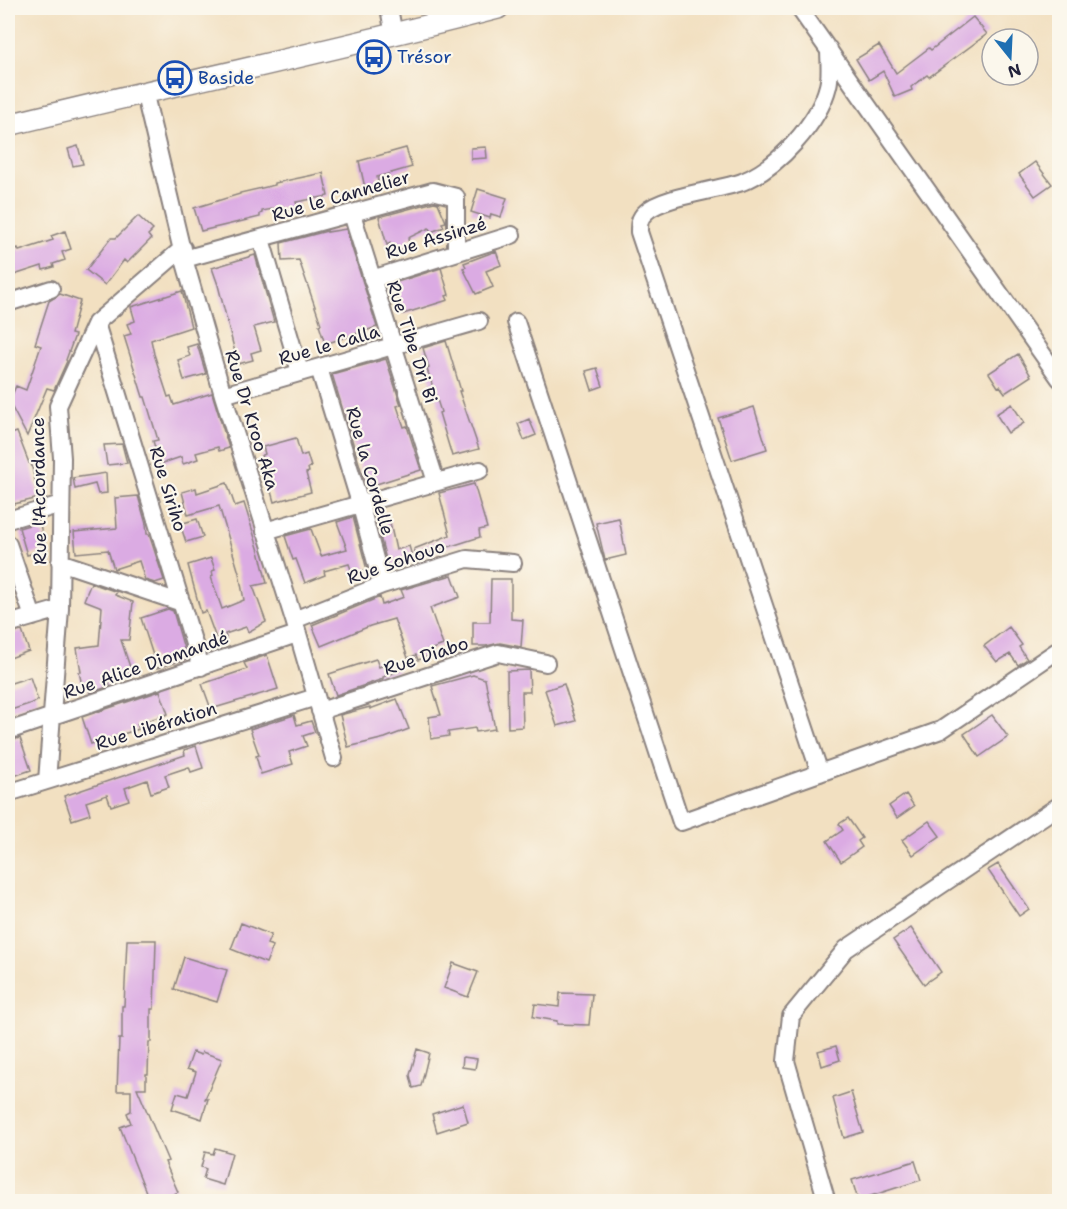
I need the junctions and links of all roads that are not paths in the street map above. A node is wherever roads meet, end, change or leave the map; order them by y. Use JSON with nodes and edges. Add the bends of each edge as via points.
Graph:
{"nodes":[{"id":1,"x":389,"y":8,"type":"edge"},
{"id":2,"x":498,"y":8,"type":"edge"},
{"id":3,"x":799,"y":8,"type":"edge"},
{"id":4,"x":394,"y":35,"type":"junction"},
{"id":5,"x":829,"y":49,"type":"junction"},
{"id":6,"x":144,"y":91,"type":"junction"},
{"id":7,"x":8,"y":125,"type":"edge"},
{"id":8,"x":352,"y":214,"type":"junction"},
{"id":9,"x":512,"y":235,"type":"dead end"},
{"id":10,"x":261,"y":239,"type":"junction"},
{"id":11,"x":456,"y":252,"type":"junction"},
{"id":12,"x":184,"y":254,"type":"junction"},
{"id":13,"x":372,"y":279,"type":"junction"},
{"id":14,"x":51,"y":289,"type":"dead end"},
{"id":15,"x":8,"y":303,"type":"edge"},
{"id":16,"x":479,"y":321,"type":"dead end"},
{"id":17,"x":516,"y":322,"type":"dead end"},
{"id":18,"x":96,"y":323,"type":"junction"},
{"id":19,"x":393,"y":347,"type":"junction"},
{"id":20,"x":319,"y":368,"type":"junction"},
{"id":21,"x":300,"y":372,"type":"junction"},
{"id":22,"x":1059,"y":379,"type":"edge"},
{"id":23,"x":223,"y":395,"type":"junction"},
{"id":24,"x":480,"y":470,"type":"dead end"},
{"id":25,"x":436,"y":482,"type":"junction"},
{"id":26,"x":360,"y":503,"type":"junction"},
{"id":27,"x":61,"y":504,"type":"junction"},
{"id":28,"x":8,"y":520,"type":"edge"},
{"id":29,"x":265,"y":531,"type":"junction"},
{"id":30,"x":8,"y":544,"type":"edge"},
{"id":31,"x":60,"y":561,"type":"junction"},
{"id":32,"x":513,"y":563,"type":"dead end"},
{"id":33,"x":382,"y":585,"type":"junction"},
{"id":34,"x":182,"y":603,"type":"junction"},
{"id":35,"x":60,"y":609,"type":"junction"},
{"id":36,"x":33,"y":617,"type":"junction"},
{"id":37,"x":8,"y":624,"type":"edge"},
{"id":38,"x":296,"y":627,"type":"junction"},
{"id":39,"x":1059,"y":649,"type":"edge"},
{"id":40,"x":546,"y":663,"type":"dead end"},
{"id":41,"x":201,"y":667,"type":"junction"},
{"id":42,"x":318,"y":704,"type":"junction"},
{"id":43,"x":51,"y":717,"type":"junction"},
{"id":44,"x":8,"y":731,"type":"edge"},
{"id":45,"x":334,"y":758,"type":"dead end"},
{"id":46,"x":820,"y":773,"type":"junction"},
{"id":47,"x":47,"y":781,"type":"junction"},
{"id":48,"x":8,"y":793,"type":"edge"},
{"id":49,"x":1059,"y":805,"type":"edge"},
{"id":50,"x":827,"y":1202,"type":"edge"}],
"edges":[{"from":1,"to":4,"type":"street"},
{"from":2,"to":4,"type":"street"},
{"from":3,"to":5,"type":"street"},
{"from":4,"to":6,"type":"street"},
{"from":5,"to":22,"type":"street"},
{"from":5,"to":46,"type":"street","via":[[829,84],[815,118],[788,150],[744,181],[663,202],[647,210],[639,222],[639,232]]},
{"from":6,"to":7,"type":"street"},
{"from":6,"to":12,"type":"street","name":"Rue Dr Kroo Aka"},
{"from":8,"to":10,"type":"street","name":"Rue le Cannelier"},
{"from":8,"to":11,"type":"street","name":"Rue le Cannelier","via":[[433,191],[456,197]]},
{"from":8,"to":13,"type":"street","name":"Rue Tibe Dri Bi"},
{"from":9,"to":11,"type":"street","name":"Rue Assinzé"},
{"from":10,"to":12,"type":"street","name":"Rue le Cannelier"},
{"from":10,"to":21,"type":"street"},
{"from":11,"to":13,"type":"street","name":"Rue Assinzé"},
{"from":12,"to":18,"type":"street","name":"Rue l'Accordance"},
{"from":12,"to":23,"type":"street","name":"Rue Dr Kroo Aka"},
{"from":13,"to":19,"type":"street","name":"Rue Tibe Dri Bi"},
{"from":14,"to":15,"type":"street"},
{"from":16,"to":19,"type":"street","name":"Rue le Calla"},
{"from":17,"to":46,"type":"street","via":[[681,822]]},
{"from":18,"to":27,"type":"street","name":"Rue l'Accordance","via":[[58,406]]},
{"from":18,"to":34,"type":"street","name":"Rue Siriho"},
{"from":19,"to":20,"type":"street","name":"Rue le Calla"},
{"from":19,"to":25,"type":"street","name":"Rue Tibe Dri Bi"},
{"from":20,"to":21,"type":"street","name":"Rue le Calla"},
{"from":20,"to":26,"type":"street","name":"Rue la Cordelle"},
{"from":21,"to":23,"type":"street","name":"Rue le Calla"},
{"from":23,"to":29,"type":"street","name":"Rue Dr Kroo Aka"},
{"from":24,"to":25,"type":"street"},
{"from":25,"to":26,"type":"street"},
{"from":26,"to":29,"type":"street"},
{"from":26,"to":33,"type":"street","name":"Rue la Cordelle"},
{"from":27,"to":28,"type":"street"},
{"from":27,"to":31,"type":"street","name":"Rue l'Accordance"},
{"from":29,"to":38,"type":"street","name":"Rue Dr Kroo Aka"},
{"from":30,"to":36,"type":"street"},
{"from":31,"to":34,"type":"street"},
{"from":31,"to":35,"type":"street","name":"Rue l'Accordance"},
{"from":32,"to":33,"type":"street","name":"Rue Sohouo","via":[[468,559]]},
{"from":33,"to":38,"type":"street","name":"Rue Sohouo"},
{"from":34,"to":41,"type":"street","name":"Rue Siriho"},
{"from":35,"to":36,"type":"street"},
{"from":35,"to":43,"type":"street","name":"Rue l'Accordance"},
{"from":36,"to":37,"type":"street"},
{"from":38,"to":41,"type":"street","name":"Rue Alice Diomandé"},
{"from":38,"to":42,"type":"street","name":"Rue Dr Kroo Aka"},
{"from":39,"to":46,"type":"street","via":[[941,730]]},
{"from":40,"to":42,"type":"street","name":"Rue Diabo","via":[[498,653]]},
{"from":41,"to":43,"type":"street","name":"Rue Alice Diomandé"},
{"from":42,"to":45,"type":"street","name":"Rue Dr Kroo Aka"},
{"from":42,"to":47,"type":"street","name":"Rue Libération"},
{"from":43,"to":44,"type":"street","name":"Rue Alice Diomandé"},
{"from":43,"to":47,"type":"street","name":"Rue l'Accordance"},
{"from":47,"to":48,"type":"street","name":"Rue Libération"},
{"from":49,"to":50,"type":"street","via":[[846,949],[790,1016],[786,1061]]}]}
